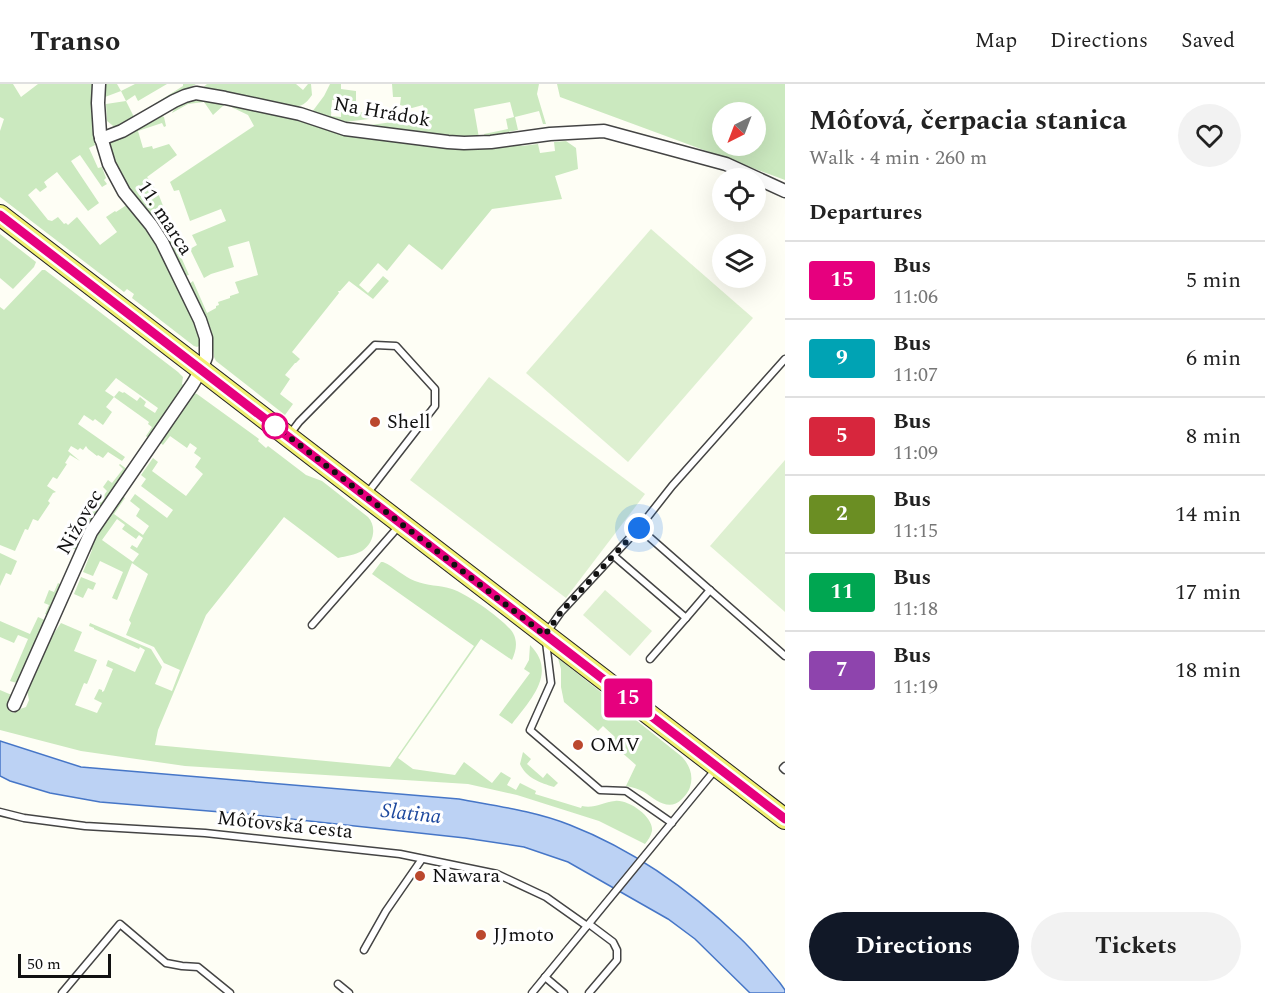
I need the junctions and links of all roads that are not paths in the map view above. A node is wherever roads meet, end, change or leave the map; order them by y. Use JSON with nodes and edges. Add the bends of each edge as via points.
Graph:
{"nodes":[{"id":1,"x":99,"y":84,"type":"edge"},
{"id":2,"x":101,"y":139,"type":"junction"},
{"id":3,"x":785,"y":191,"type":"edge"},
{"id":4,"x":0,"y":215,"type":"edge"},
{"id":5,"x":785,"y":359,"type":"edge"},
{"id":6,"x":201,"y":370,"type":"junction"},
{"id":7,"x":288,"y":436,"type":"junction"},
{"id":8,"x":365,"y":495,"type":"junction"},
{"id":9,"x":402,"y":524,"type":"junction"},
{"id":10,"x":639,"y":528,"type":"junction"},
{"id":11,"x":614,"y":556,"type":"junction"},
{"id":12,"x":710,"y":590,"type":"junction"},
{"id":13,"x":686,"y":618,"type":"junction"},
{"id":14,"x":312,"y":625,"type":"dead end"},
{"id":15,"x":545,"y":635,"type":"junction"},
{"id":16,"x":785,"y":656,"type":"edge"},
{"id":17,"x":650,"y":659,"type":"dead end"},
{"id":18,"x":14,"y":705,"type":"dead end"},
{"id":19,"x":717,"y":767,"type":"junction"},
{"id":20,"x":0,"y":812,"type":"edge"},
{"id":21,"x":784,"y":815,"type":"edge"},
{"id":22,"x":672,"y":823,"type":"junction"},
{"id":23,"x":422,"y":859,"type":"junction"},
{"id":24,"x":588,"y":925,"type":"junction"},
{"id":25,"x":364,"y":950,"type":"dead end"},
{"id":26,"x":545,"y":977,"type":"junction"},
{"id":27,"x":338,"y":984,"type":"dead end"},
{"id":28,"x":62,"y":993,"type":"edge"},
{"id":29,"x":230,"y":993,"type":"edge"},
{"id":30,"x":349,"y":993,"type":"edge"},
{"id":31,"x":532,"y":993,"type":"edge"},
{"id":32,"x":564,"y":993,"type":"edge"},
{"id":33,"x":589,"y":993,"type":"edge"}],
"edges":[{"from":1,"to":2,"type":"street","name":"11. marca"},
{"from":2,"to":3,"type":"street","name":"Na Hrádok","via":[[196,93],[300,114],[345,129],[448,142],[491,142],[604,131],[726,164]]},
{"from":2,"to":6,"type":"street","name":"11. marca","via":[[116,180],[162,242],[200,320],[206,338]]},
{"from":4,"to":6,"type":"main road"},
{"from":5,"to":10,"type":"lane"},
{"from":6,"to":7,"type":"main road"},
{"from":6,"to":18,"type":"street","name":"Nižovec","via":[[91,532]]},
{"from":7,"to":8,"type":"main road"},
{"from":7,"to":8,"type":"lane","via":[[375,345],[396,346],[435,389],[435,406]]},
{"from":8,"to":9,"type":"main road"},
{"from":9,"to":14,"type":"lane"},
{"from":9,"to":15,"type":"main road"},
{"from":10,"to":11,"type":"lane"},
{"from":10,"to":12,"type":"lane"},
{"from":11,"to":13,"type":"lane"},
{"from":11,"to":15,"type":"lane","via":[[561,612]]},
{"from":12,"to":13,"type":"lane"},
{"from":12,"to":16,"type":"lane"},
{"from":13,"to":17,"type":"lane"},
{"from":15,"to":19,"type":"main road"},
{"from":15,"to":22,"type":"lane","via":[[551,683],[530,730],[600,790],[626,791]]},
{"from":19,"to":21,"type":"main road"},
{"from":19,"to":22,"type":"lane"},
{"from":20,"to":23,"type":"lane","name":"Môťovská cesta","via":[[86,826],[205,834]]},
{"from":22,"to":24,"type":"lane"},
{"from":23,"to":24,"type":"lane","name":"Môťovská cesta","via":[[497,874],[546,897]]},
{"from":23,"to":25,"type":"lane"},
{"from":24,"to":26,"type":"lane"},
{"from":24,"to":33,"type":"lane","name":"Môťovská cesta","via":[[613,942],[617,950],[617,960]]},
{"from":26,"to":31,"type":"lane"},
{"from":26,"to":32,"type":"lane"},
{"from":27,"to":30,"type":"lane"},
{"from":28,"to":29,"type":"lane","via":[[120,924],[166,963],[198,967]]}]}
